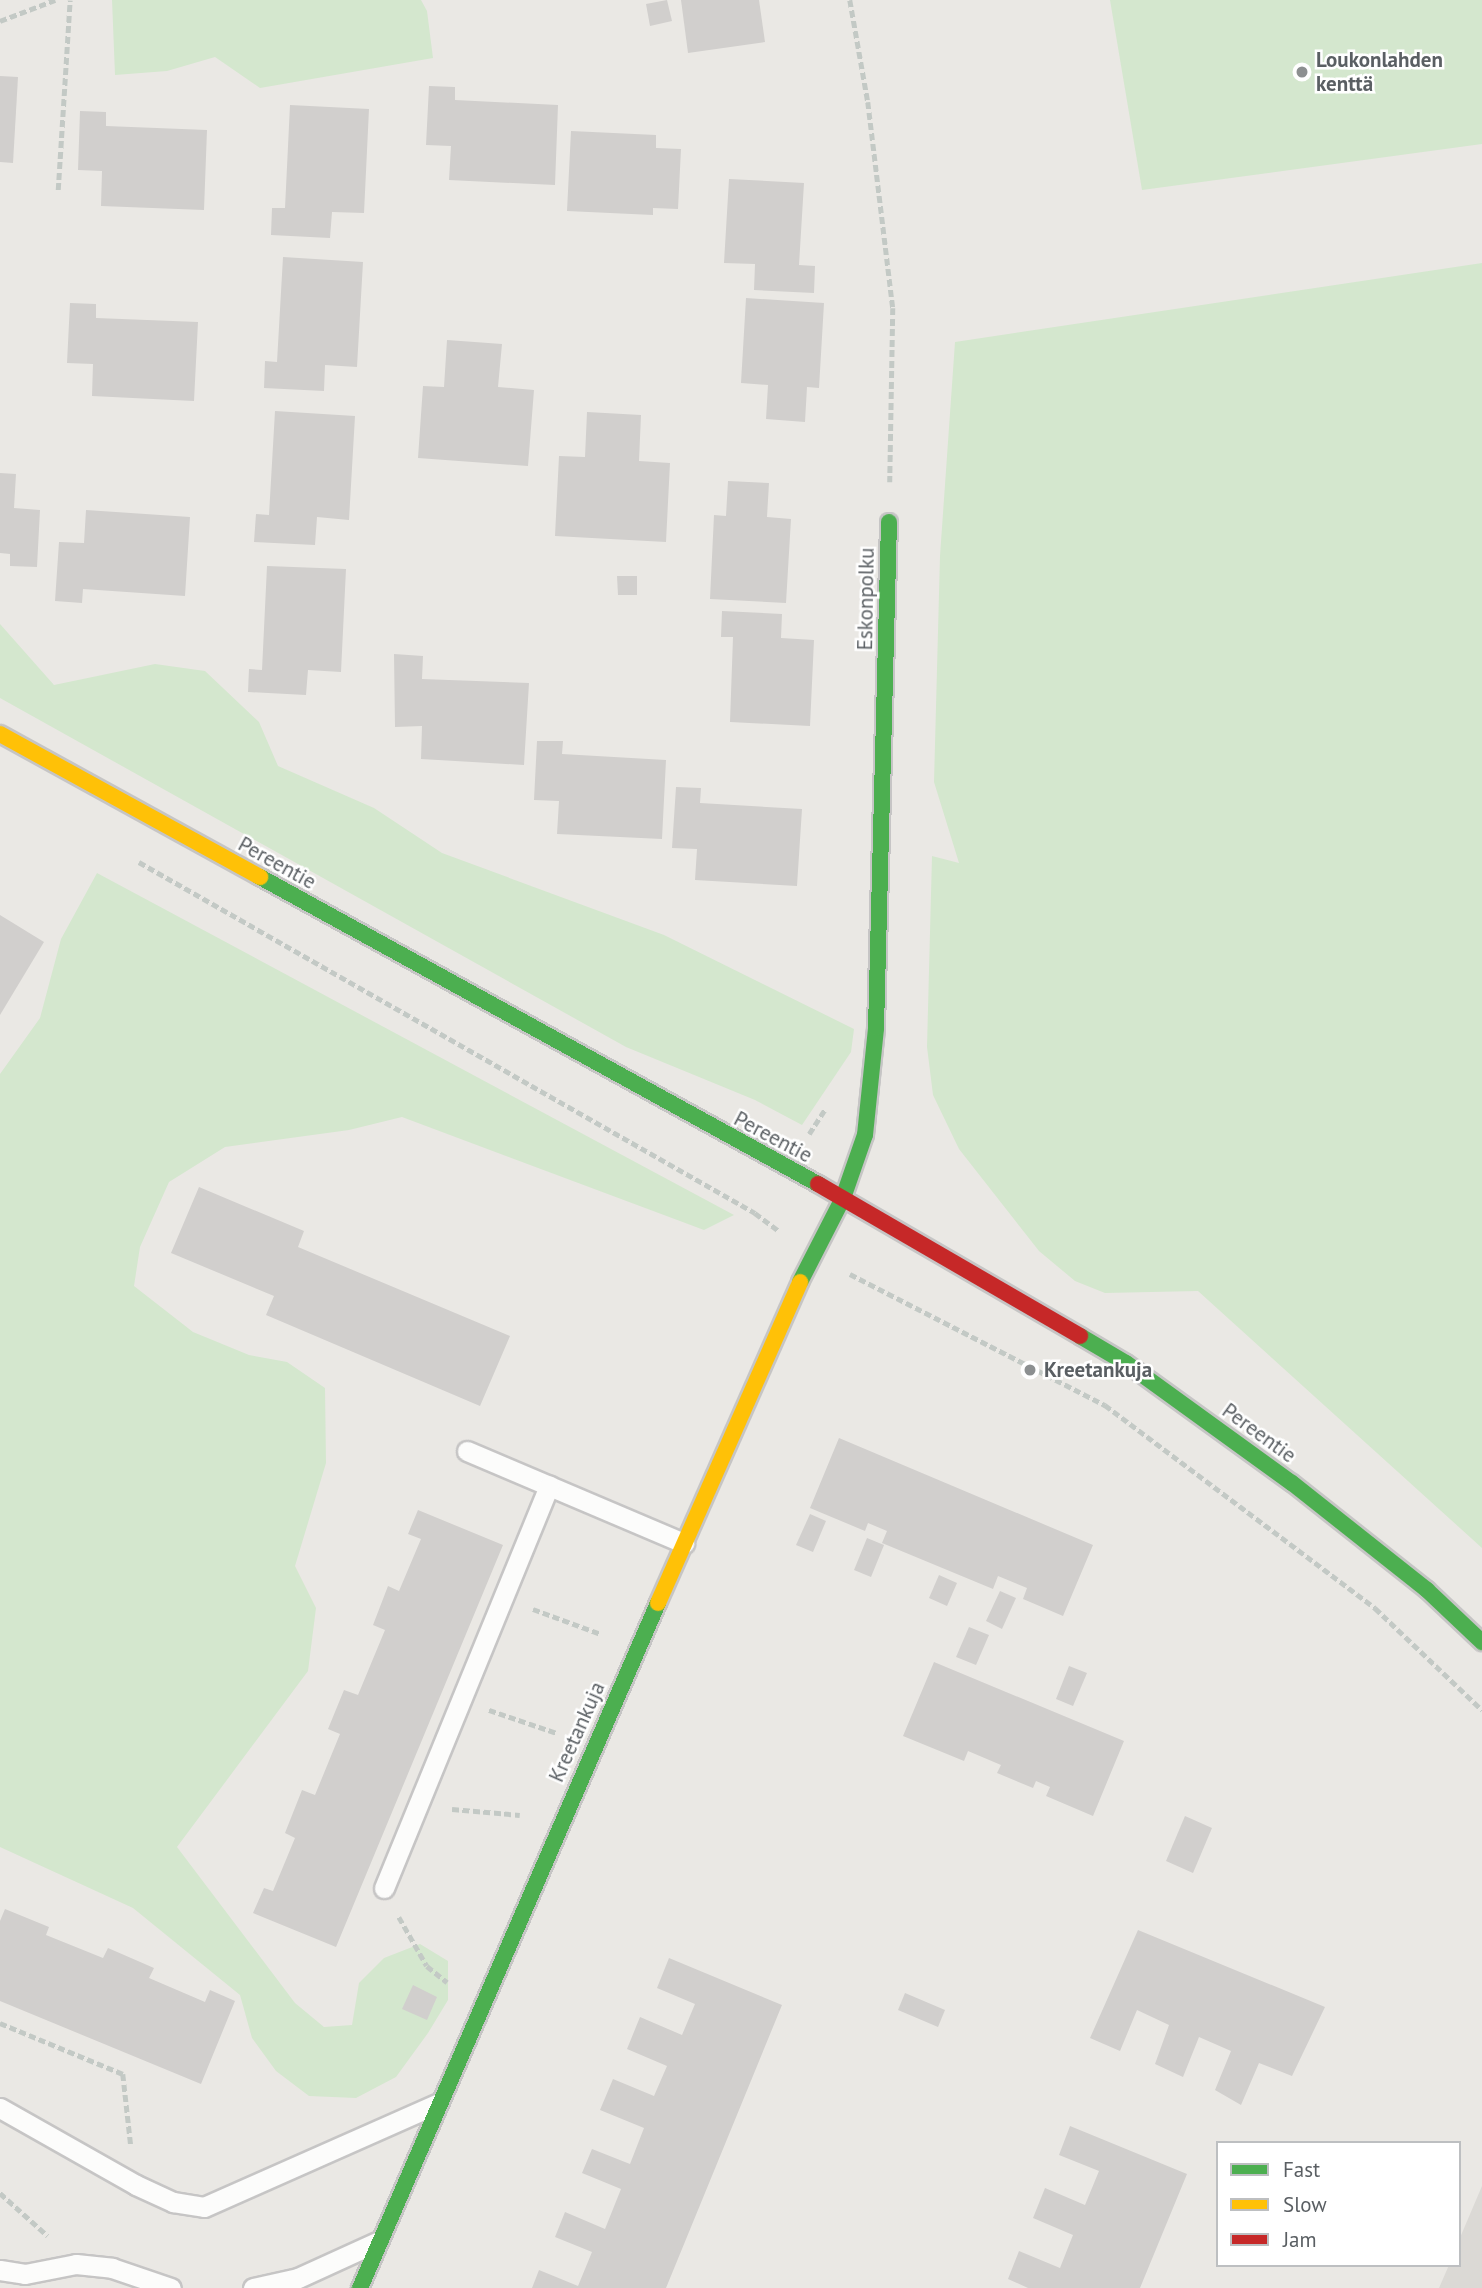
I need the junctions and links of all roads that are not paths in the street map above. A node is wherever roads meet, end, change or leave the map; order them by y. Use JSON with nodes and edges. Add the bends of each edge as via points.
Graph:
{"nodes":[{"id":1,"x":889,"y":522,"type":"road end"},
{"id":2,"x":0,"y":734,"type":"edge"},
{"id":3,"x":842,"y":1198,"type":"junction"},
{"id":4,"x":467,"y":1451,"type":"dead end"},
{"id":5,"x":549,"y":1486,"type":"junction"},
{"id":6,"x":684,"y":1543,"type":"junction"},
{"id":7,"x":1482,"y":1643,"type":"edge"},
{"id":8,"x":384,"y":1888,"type":"dead end"},
{"id":9,"x":436,"y":2104,"type":"junction"},
{"id":10,"x":0,"y":2108,"type":"edge"},
{"id":11,"x":378,"y":2241,"type":"junction"},
{"id":12,"x":50,"y":2269,"type":"junction"},
{"id":13,"x":0,"y":2270,"type":"edge"},
{"id":14,"x":42,"y":2288,"type":"edge"},
{"id":15,"x":171,"y":2288,"type":"edge"},
{"id":16,"x":253,"y":2288,"type":"edge"},
{"id":17,"x":360,"y":2288,"type":"edge"}],
"edges":[{"from":1,"to":3,"type":"street","name":"Eskonpolku","via":[[876,1028],[868,1118]]},
{"from":2,"to":3,"type":"street","name":"Pereentie"},
{"from":3,"to":6,"type":"street","name":"Kreetankuja"},
{"from":3,"to":7,"type":"street","name":"Pereentie","via":[[1126,1363],[1302,1490],[1427,1590]]},
{"from":4,"to":5,"type":"lane"},
{"from":5,"to":6,"type":"lane"},
{"from":5,"to":8,"type":"lane"},
{"from":6,"to":9,"type":"street","name":"Kreetankuja"},
{"from":9,"to":10,"type":"lane","via":[[204,2207],[173,2202],[136,2185]]},
{"from":9,"to":11,"type":"street","name":"Kreetankuja"},
{"from":11,"to":16,"type":"lane","via":[[298,2278]]},
{"from":11,"to":17,"type":"street","name":"Kreetankuja"},
{"from":12,"to":13,"type":"lane","via":[[25,2274]]},
{"from":12,"to":14,"type":"lane"},
{"from":12,"to":15,"type":"lane","via":[[76,2264],[112,2268]]}]}
